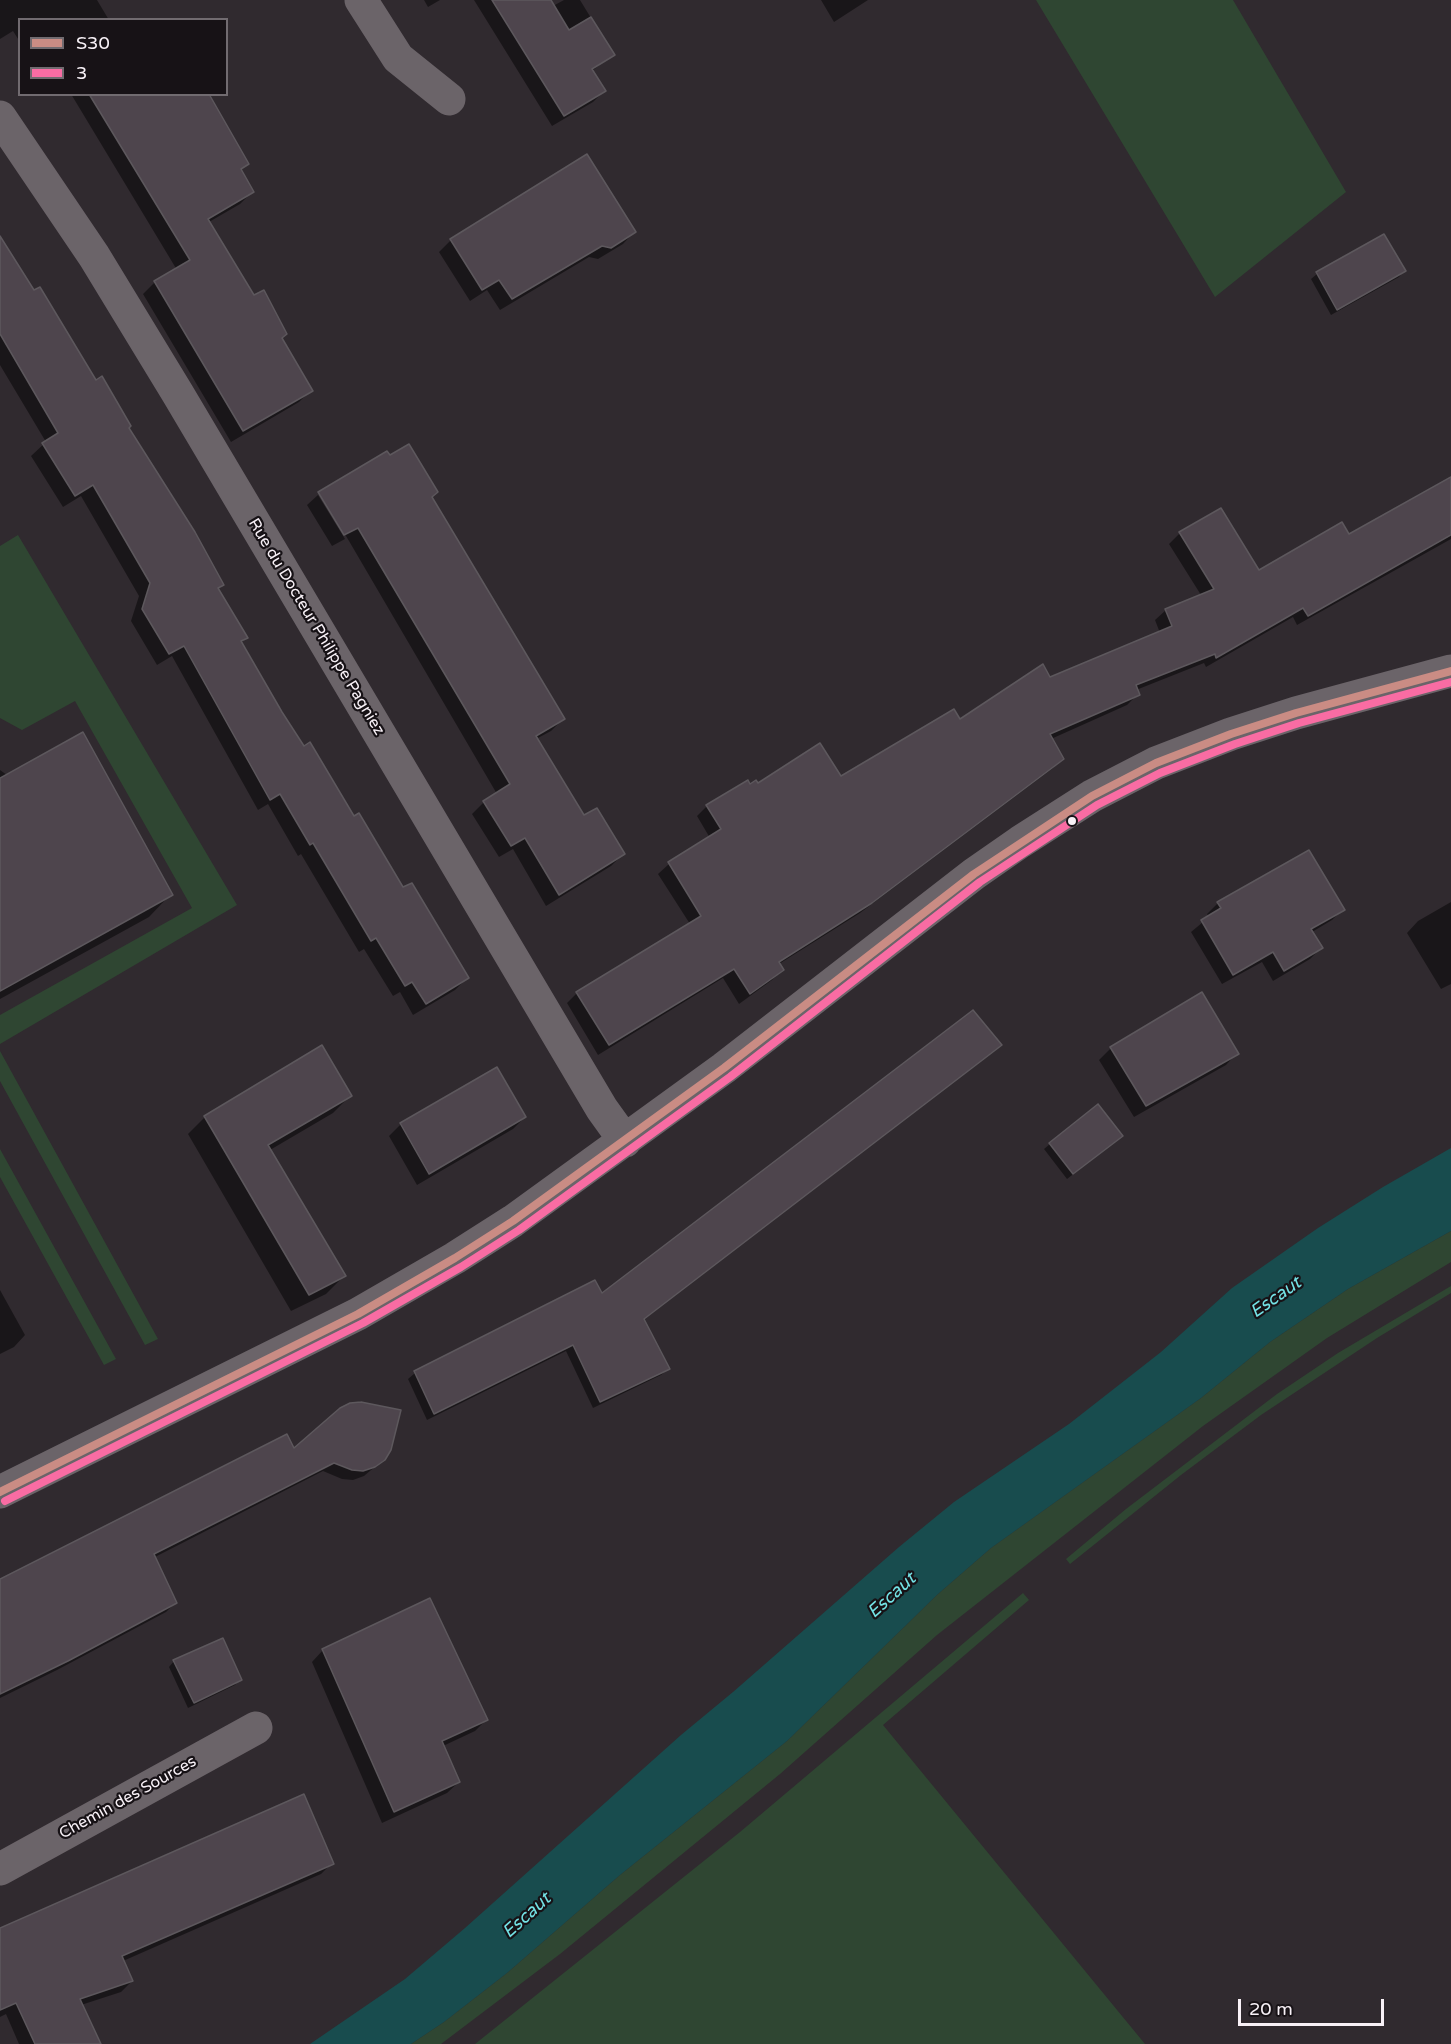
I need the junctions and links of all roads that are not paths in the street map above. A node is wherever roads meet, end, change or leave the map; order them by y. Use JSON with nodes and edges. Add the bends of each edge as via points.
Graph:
{"nodes":[{"id":1,"x":361,"y":0,"type":"edge"},
{"id":2,"x":449,"y":99,"type":"dead end"},
{"id":3,"x":0,"y":117,"type":"edge"},
{"id":4,"x":1451,"y":671,"type":"edge"},
{"id":5,"x":625,"y":1141,"type":"junction"},
{"id":6,"x":0,"y":1492,"type":"edge"},
{"id":7,"x":256,"y":1728,"type":"dead end"},
{"id":8,"x":0,"y":1869,"type":"edge"}],
"edges":[{"from":1,"to":2,"type":"street","via":[[398,58]]},
{"from":3,"to":5,"type":"street","name":"Rue du Docteur Philippe Pagniez","via":[[100,266]]},
{"from":4,"to":5,"type":"street","via":[[1231,734],[1156,763],[1092,796],[965,881]]},
{"from":5,"to":6,"type":"street","via":[[513,1221],[407,1287]]},
{"from":7,"to":8,"type":"street","name":"Chemin des Sources"}]}
